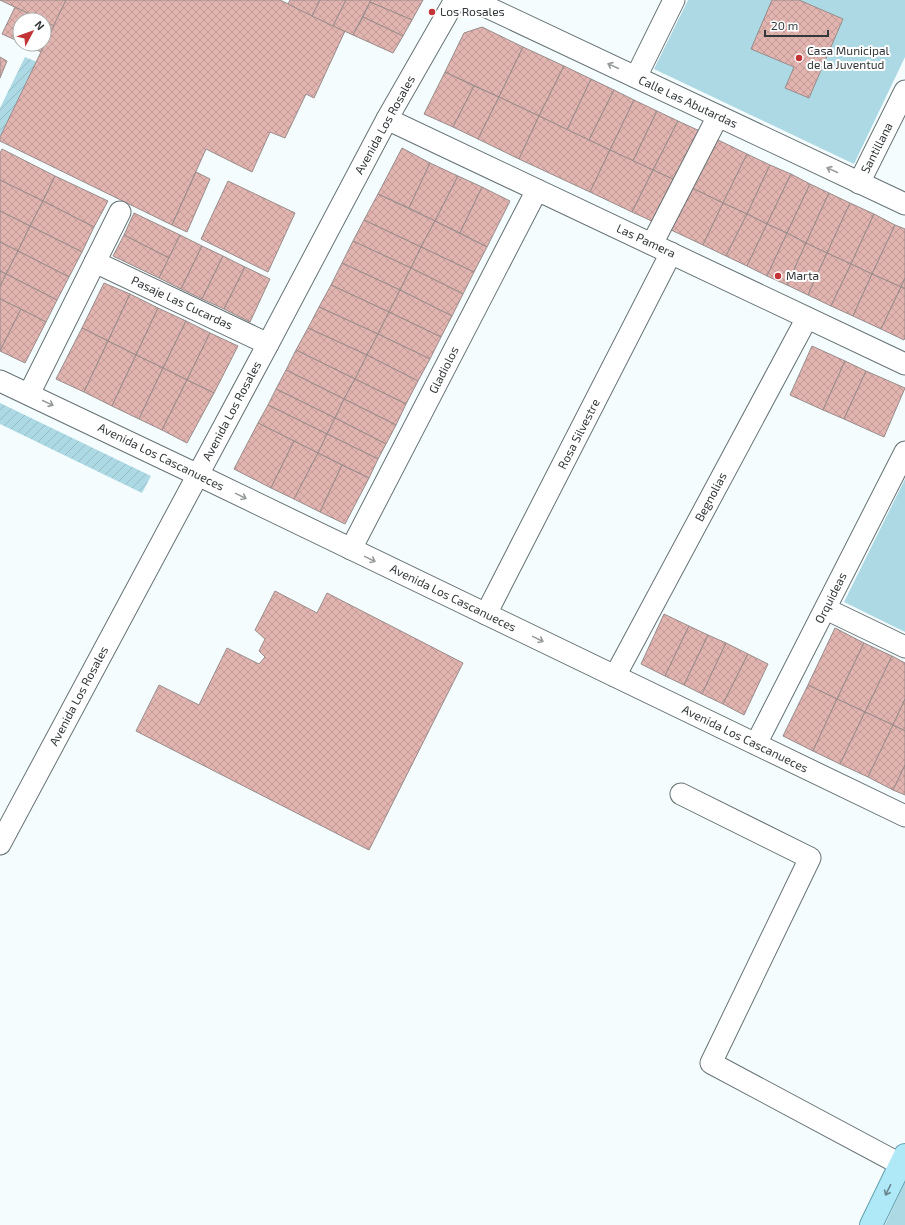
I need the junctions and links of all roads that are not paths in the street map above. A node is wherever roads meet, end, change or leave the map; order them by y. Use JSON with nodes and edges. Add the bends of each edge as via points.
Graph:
{"nodes":[{"id":1,"x":455,"y":0,"type":"edge"},
{"id":2,"x":472,"y":0,"type":"edge"},
{"id":3,"x":674,"y":0,"type":"edge"},
{"id":4,"x":636,"y":77,"type":"junction"},
{"id":5,"x":905,"y":91,"type":"edge"},
{"id":6,"x":718,"y":116,"type":"junction"},
{"id":7,"x":387,"y":119,"type":"junction"},
{"id":8,"x":859,"y":183,"type":"junction"},
{"id":9,"x":537,"y":190,"type":"junction"},
{"id":10,"x":905,"y":204,"type":"edge"},
{"id":11,"x":120,"y":212,"type":"dead end"},
{"id":12,"x":652,"y":244,"type":"junction"},
{"id":13,"x":671,"y":253,"type":"junction"},
{"id":14,"x":95,"y":262,"type":"junction"},
{"id":15,"x":807,"y":318,"type":"junction"},
{"id":16,"x":268,"y":344,"type":"junction"},
{"id":17,"x":904,"y":361,"type":"edge"},
{"id":18,"x":0,"y":380,"type":"edge"},
{"id":19,"x":29,"y":394,"type":"junction"},
{"id":20,"x":905,"y":452,"type":"edge"},
{"id":21,"x":198,"y":475,"type":"junction"},
{"id":22,"x":351,"y":549,"type":"junction"},
{"id":23,"x":826,"y":609,"type":"junction"},
{"id":24,"x":486,"y":614,"type":"junction"},
{"id":25,"x":905,"y":647,"type":"edge"},
{"id":26,"x":615,"y":676,"type":"junction"},
{"id":27,"x":756,"y":744,"type":"junction"},
{"id":28,"x":681,"y":794,"type":"dead end"},
{"id":29,"x":905,"y":816,"type":"edge"},
{"id":30,"x":0,"y":844,"type":"edge"},
{"id":31,"x":903,"y":1160,"type":"edge"},
{"id":32,"x":871,"y":1225,"type":"edge"}],
"edges":[{"from":1,"to":7,"type":"street","name":"Avenida Los Rosales"},
{"from":4,"to":2,"type":"street","name":"Calle Las Abutardas","one_way":true},
{"from":3,"to":4,"type":"street"},
{"from":4,"to":6,"type":"street","name":"Calle Las Abutardas"},
{"from":5,"to":8,"type":"street","name":"Santillana"},
{"from":8,"to":6,"type":"street","name":"Calle Las Abutardas","one_way":true},
{"from":6,"to":12,"type":"street"},
{"from":7,"to":9,"type":"street","name":"Las Pamera"},
{"from":7,"to":16,"type":"street","name":"Avenida Los Rosales"},
{"from":8,"to":10,"type":"street","name":"Calle Las Abutardas"},
{"from":9,"to":12,"type":"street","name":"Las Pamera"},
{"from":9,"to":22,"type":"street","name":"Gladiolos"},
{"from":11,"to":14,"type":"street"},
{"from":12,"to":13,"type":"street","name":"Las Pamera"},
{"from":13,"to":15,"type":"street","name":"Las Pamera"},
{"from":13,"to":24,"type":"street","name":"Rosa Silvestre"},
{"from":14,"to":16,"type":"street","name":"Pasaje Las Cucardas"},
{"from":14,"to":19,"type":"street"},
{"from":15,"to":17,"type":"street","name":"Las Pamera"},
{"from":15,"to":26,"type":"street","name":"Begnolias"},
{"from":16,"to":21,"type":"street","name":"Avenida Los Rosales"},
{"from":18,"to":19,"type":"street","name":"Avenida Los Cascanueces"},
{"from":19,"to":21,"type":"street","name":"Avenida Los Cascanueces","one_way":true},
{"from":20,"to":23,"type":"street","name":"Orquideas"},
{"from":21,"to":22,"type":"street","name":"Avenida Los Cascanueces","one_way":true},
{"from":21,"to":30,"type":"street","name":"Avenida Los Rosales"},
{"from":22,"to":24,"type":"street","name":"Avenida Los Cascanueces","one_way":true},
{"from":23,"to":25,"type":"street"},
{"from":23,"to":27,"type":"street","name":"Orquideas"},
{"from":24,"to":26,"type":"street","name":"Avenida Los Cascanueces","one_way":true},
{"from":26,"to":27,"type":"street","name":"Avenida Los Cascanueces"},
{"from":27,"to":29,"type":"street","name":"Avenida Los Cascanueces"},
{"from":28,"to":31,"type":"street","via":[[810,858],[711,1063]]},
{"from":31,"to":32,"type":"main road","one_way":true}]}
